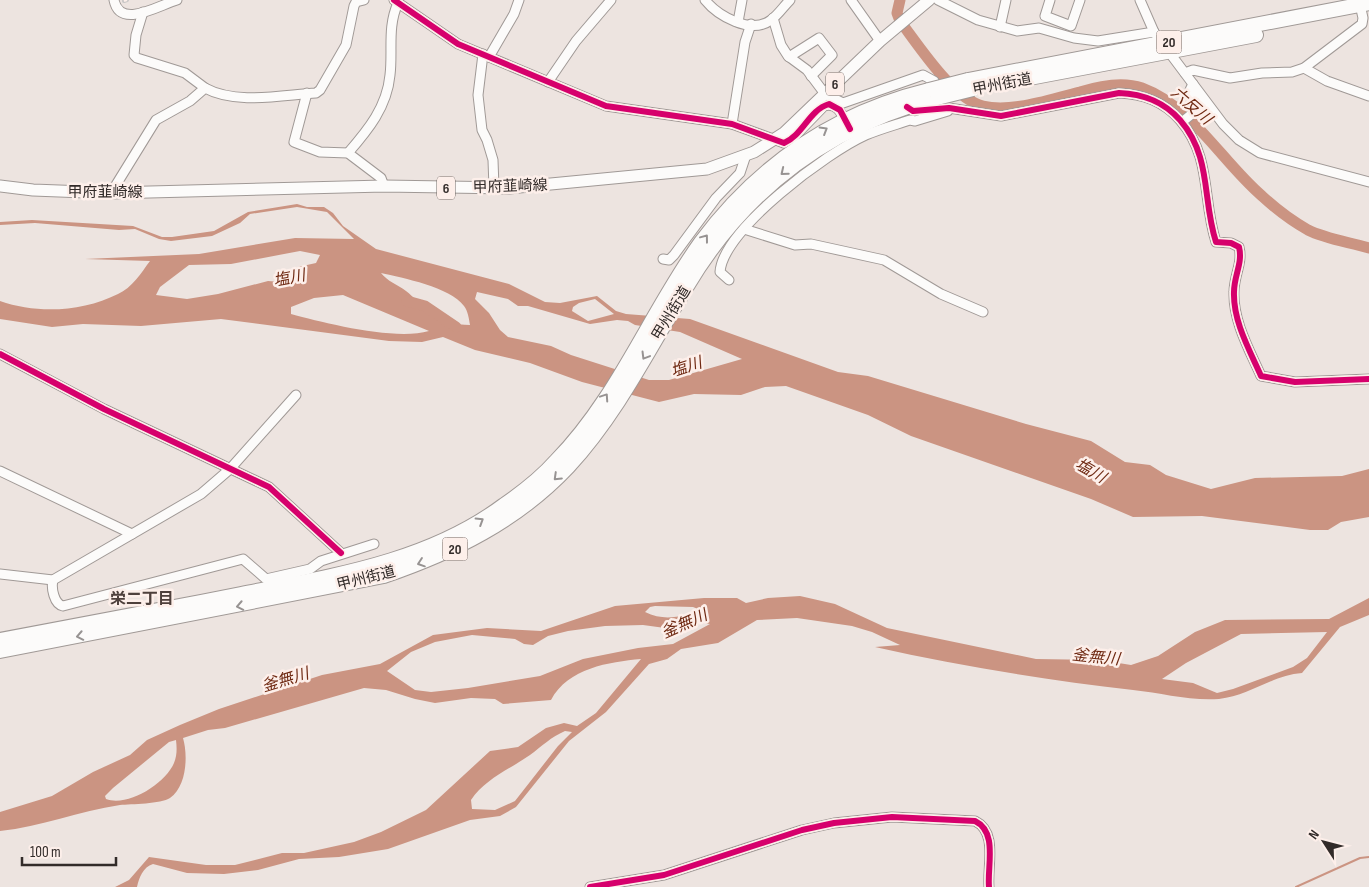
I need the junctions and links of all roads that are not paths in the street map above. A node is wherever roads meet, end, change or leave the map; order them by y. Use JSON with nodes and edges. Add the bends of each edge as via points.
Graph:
{"nodes":[{"id":1,"x":114,"y":0,"type":"edge"},
{"id":2,"x":177,"y":0,"type":"edge"},
{"id":3,"x":519,"y":0,"type":"edge"},
{"id":4,"x":611,"y":0,"type":"edge"},
{"id":5,"x":705,"y":0,"type":"edge"},
{"id":6,"x":742,"y":0,"type":"edge"},
{"id":7,"x":790,"y":0,"type":"edge"},
{"id":8,"x":852,"y":0,"type":"edge"},
{"id":9,"x":938,"y":0,"type":"edge"},
{"id":10,"x":1006,"y":0,"type":"edge"},
{"id":11,"x":1050,"y":0,"type":"edge"},
{"id":12,"x":1080,"y":0,"type":"edge"},
{"id":13,"x":1140,"y":0,"type":"edge"},
{"id":14,"x":358,"y":1,"type":"edge"},
{"id":15,"x":396,"y":1,"type":"edge"},
{"id":16,"x":926,"y":1,"type":"edge"},
{"id":17,"x":143,"y":12,"type":"junction"},
{"id":18,"x":1364,"y":12,"type":"edge"},
{"id":19,"x":772,"y":18,"type":"junction"},
{"id":20,"x":1053,"y":19,"type":"junction"},
{"id":21,"x":1148,"y":19,"type":"junction"},
{"id":22,"x":738,"y":22,"type":"junction"},
{"id":23,"x":751,"y":24,"type":"junction"},
{"id":24,"x":1000,"y":27,"type":"junction"},
{"id":25,"x":1048,"y":30,"type":"junction"},
{"id":26,"x":1138,"y":35,"type":"junction"},
{"id":27,"x":880,"y":41,"type":"junction"},
{"id":28,"x":1162,"y":43,"type":"junction"},
{"id":29,"x":486,"y":56,"type":"junction"},
{"id":30,"x":789,"y":57,"type":"junction"},
{"id":31,"x":1304,"y":68,"type":"junction"},
{"id":32,"x":1185,"y":73,"type":"junction"},
{"id":33,"x":811,"y":76,"type":"junction"},
{"id":34,"x":548,"y":82,"type":"junction"},
{"id":35,"x":1193,"y":84,"type":"junction"},
{"id":36,"x":205,"y":88,"type":"junction"},
{"id":37,"x":933,"y":90,"type":"junction"},
{"id":38,"x":307,"y":94,"type":"junction"},
{"id":39,"x":825,"y":94,"type":"junction"},
{"id":40,"x":1369,"y":96,"type":"edge"},
{"id":41,"x":953,"y":106,"type":"junction"},
{"id":42,"x":907,"y":107,"type":"junction"},
{"id":43,"x":1183,"y":122,"type":"junction"},
{"id":44,"x":732,"y":124,"type":"junction"},
{"id":45,"x":847,"y":124,"type":"junction"},
{"id":46,"x":774,"y":140,"type":"junction"},
{"id":47,"x":348,"y":153,"type":"junction"},
{"id":48,"x":746,"y":155,"type":"junction"},
{"id":49,"x":1369,"y":182,"type":"edge"},
{"id":50,"x":0,"y":186,"type":"edge"},
{"id":51,"x":384,"y":186,"type":"junction"},
{"id":52,"x":494,"y":188,"type":"junction"},
{"id":53,"x":111,"y":193,"type":"junction"},
{"id":54,"x":744,"y":229,"type":"junction"},
{"id":55,"x":663,"y":259,"type":"dead end"},
{"id":56,"x":729,"y":280,"type":"dead end"},
{"id":57,"x":983,"y":312,"type":"dead end"},
{"id":58,"x":0,"y":354,"type":"edge"},
{"id":59,"x":1369,"y":379,"type":"edge"},
{"id":60,"x":296,"y":396,"type":"dead end"},
{"id":61,"x":230,"y":469,"type":"junction"},
{"id":62,"x":0,"y":471,"type":"edge"},
{"id":63,"x":132,"y":534,"type":"junction"},
{"id":64,"x":374,"y":544,"type":"dead end"},
{"id":65,"x":341,"y":553,"type":"junction"},
{"id":66,"x":0,"y":574,"type":"edge"},
{"id":67,"x":53,"y":580,"type":"junction"},
{"id":68,"x":286,"y":586,"type":"junction"},
{"id":69,"x":0,"y":640,"type":"edge"},
{"id":70,"x":0,"y":651,"type":"edge"},
{"id":71,"x":590,"y":887,"type":"edge"},
{"id":72,"x":990,"y":887,"type":"edge"}],
"edges":[{"from":1,"to":17,"type":"street","via":[[116,8],[123,14]]},
{"from":2,"to":17,"type":"street"},
{"from":3,"to":29,"type":"street","via":[[514,14]]},
{"from":4,"to":34,"type":"street","via":[[576,41]]},
{"from":5,"to":22,"type":"street","via":[[724,18]]},
{"from":6,"to":22,"type":"street"},
{"from":7,"to":19,"type":"street"},
{"from":8,"to":27,"type":"street"},
{"from":9,"to":24,"type":"street"},
{"from":10,"to":24,"type":"street"},
{"from":11,"to":20,"type":"street","via":[[1045,16]]},
{"from":12,"to":20,"type":"street","via":[[1072,26]]},
{"from":13,"to":21,"type":"street"},
{"from":14,"to":38,"type":"street","via":[[346,44],[320,90]]},
{"from":15,"to":29,"type":"street","via":[[458,44]]},
{"from":15,"to":47,"type":"street","via":[[385,100],[367,132]]},
{"from":16,"to":27,"type":"main road","name":"甲府韮崎線","number":"6"},
{"from":17,"to":36,"type":"street","via":[[134,55],[185,73]]},
{"from":18,"to":28,"type":"highway","name":"甲州街道","number":"20"},
{"from":18,"to":31,"type":"street"},
{"from":19,"to":23,"type":"street","via":[[765,23]]},
{"from":19,"to":30,"type":"street","via":[[781,45]]},
{"from":20,"to":25,"type":"street"},
{"from":21,"to":26,"type":"street"},
{"from":21,"to":28,"type":"street"},
{"from":22,"to":23,"type":"street"},
{"from":23,"to":44,"type":"street","via":[[745,42]]},
{"from":24,"to":25,"type":"street","via":[[1017,31]]},
{"from":25,"to":26,"type":"street","via":[[1086,41]]},
{"from":26,"to":28,"type":"street"},
{"from":27,"to":39,"type":"main road","name":"甲府韮崎線","number":"6"},
{"from":28,"to":32,"type":"street"},
{"from":28,"to":37,"type":"highway","name":"甲州街道","number":"20","bridge":true},
{"from":29,"to":34,"type":"street"},
{"from":29,"to":52,"type":"street","via":[[478,81],[482,130],[493,160]]},
{"from":30,"to":33,"type":"street"},
{"from":30,"to":33,"type":"street","via":[[819,38],[832,55]]},
{"from":31,"to":32,"type":"street","via":[[1240,77],[1193,70]]},
{"from":31,"to":40,"type":"street","via":[[1327,81]]},
{"from":32,"to":35,"type":"street"},
{"from":33,"to":39,"type":"street"},
{"from":34,"to":44,"type":"street","via":[[616,109]]},
{"from":35,"to":43,"type":"street","via":[[1190,90],[1196,110]]},
{"from":35,"to":49,"type":"street","via":[[1223,124],[1248,146],[1274,158]]},
{"from":36,"to":38,"type":"street","via":[[213,93],[242,97]]},
{"from":36,"to":53,"type":"street","via":[[190,101],[156,120]]},
{"from":37,"to":39,"type":"street","via":[[923,75],[843,103]]},
{"from":37,"to":42,"type":"highway","name":"甲州街道","number":"20"},
{"from":37,"to":45,"type":"highway","name":"甲州街道","number":"20","via":[[870,108]]},
{"from":38,"to":47,"type":"street","via":[[294,142],[320,152]]},
{"from":39,"to":46,"type":"main road","name":"甲府韮崎線","number":"6"},
{"from":41,"to":42,"type":"street","via":[[913,111]]},
{"from":41,"to":43,"type":"street","via":[[1001,116],[1128,93],[1155,100]]},
{"from":41,"to":54,"type":"street","via":[[945,113],[867,134],[826,158],[768,199]]},
{"from":42,"to":45,"type":"highway","name":"甲州街道","number":"20"},
{"from":43,"to":59,"type":"street","via":[[1198,145],[1216,242],[1239,247],[1242,257],[1234,278],[1235,309],[1260,376],[1295,382]]},
{"from":44,"to":46,"type":"street"},
{"from":45,"to":46,"type":"street","via":[[837,107],[829,104],[789,141]]},
{"from":45,"to":68,"type":"highway","name":"甲州街道","number":"20","via":[[806,142],[749,188],[724,214],[618,378],[583,439],[535,482],[467,529],[426,548],[380,564]]},
{"from":46,"to":48,"type":"main road","name":"甲府韮崎線","number":"6"},
{"from":47,"to":51,"type":"street","via":[[381,178]]},
{"from":48,"to":52,"type":"main road","name":"甲府韮崎線","number":"6","via":[[707,169]]},
{"from":48,"to":55,"type":"street","via":[[743,176],[716,198],[674,255],[669,260]]},
{"from":50,"to":53,"type":"main road","name":"甲府韮崎線","number":"6"},
{"from":51,"to":52,"type":"main road","name":"甲府韮崎線","number":"6"},
{"from":51,"to":53,"type":"main road","name":"甲府韮崎線","number":"6"},
{"from":54,"to":56,"type":"street","via":[[720,267],[723,277]]},
{"from":54,"to":57,"type":"street","via":[[795,245],[812,244],[884,260],[940,294]]},
{"from":58,"to":61,"type":"street","via":[[104,409]]},
{"from":60,"to":61,"type":"street"},
{"from":61,"to":63,"type":"street","via":[[201,494]]},
{"from":61,"to":65,"type":"street","via":[[269,487]]},
{"from":62,"to":63,"type":"street"},
{"from":63,"to":67,"type":"street"},
{"from":64,"to":65,"type":"street"},
{"from":65,"to":68,"type":"street","via":[[320,561]]},
{"from":66,"to":67,"type":"street"},
{"from":67,"to":68,"type":"street","via":[[51,586],[57,603],[63,606],[243,559],[266,579]]},
{"from":68,"to":69,"type":"highway","name":"甲州街道","number":"20"},
{"from":68,"to":70,"type":"highway","name":"甲州街道","number":"20","one_way":true},
{"from":71,"to":72,"type":"street","via":[[664,875],[802,830],[892,817],[975,821],[981,824],[988,834]]}]}
